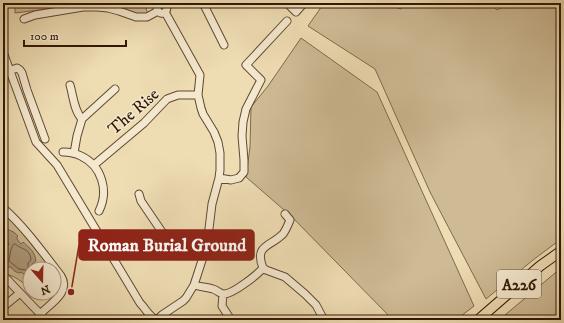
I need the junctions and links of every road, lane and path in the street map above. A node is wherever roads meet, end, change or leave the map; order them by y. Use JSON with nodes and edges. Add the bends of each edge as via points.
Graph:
{"nodes":[{"id":1,"x":203,"y":3,"type":"edge"},
{"id":2,"x":287,"y":3,"type":"edge"},
{"id":3,"x":304,"y":3,"type":"edge"},
{"id":4,"x":163,"y":5,"type":"edge"},
{"id":5,"x":24,"y":19,"type":"dead end"},
{"id":6,"x":287,"y":22,"type":"dead end"},
{"id":7,"x":224,"y":45,"type":"dead end"},
{"id":8,"x":3,"y":52,"type":"edge"},
{"id":9,"x":9,"y":71,"type":"junction"},
{"id":10,"x":70,"y":85,"type":"dead end"},
{"id":11,"x":115,"y":89,"type":"dead end"},
{"id":12,"x":198,"y":95,"type":"junction"},
{"id":13,"x":82,"y":119,"type":"junction"},
{"id":14,"x":45,"y":139,"type":"dead end"},
{"id":15,"x":63,"y":152,"type":"dead end"},
{"id":16,"x":74,"y":153,"type":"junction"},
{"id":17,"x":94,"y":165,"type":"junction"},
{"id":18,"x":219,"y":178,"type":"junction"},
{"id":19,"x":140,"y":194,"type":"dead end"},
{"id":20,"x":3,"y":208,"type":"edge"},
{"id":21,"x":99,"y":212,"type":"dead end"},
{"id":22,"x":285,"y":214,"type":"dead end"},
{"id":23,"x":207,"y":242,"type":"junction"},
{"id":24,"x":561,"y":251,"type":"edge"},
{"id":25,"x":263,"y":268,"type":"junction"},
{"id":26,"x":3,"y":275,"type":"edge"},
{"id":27,"x":194,"y":285,"type":"junction"},
{"id":28,"x":20,"y":292,"type":"junction"},
{"id":29,"x":223,"y":294,"type":"junction"},
{"id":30,"x":3,"y":307,"type":"edge"},
{"id":31,"x":40,"y":314,"type":"junction"},
{"id":32,"x":46,"y":320,"type":"edge"},
{"id":33,"x":157,"y":320,"type":"edge"},
{"id":34,"x":231,"y":320,"type":"edge"},
{"id":35,"x":324,"y":320,"type":"edge"},
{"id":36,"x":478,"y":320,"type":"edge"}],
"edges":[{"from":1,"to":7,"type":"street"},
{"from":2,"to":3,"type":"street","via":[[296,12]]},
{"from":4,"to":5,"type":"street","via":[[142,18],[108,8],[83,7]]},
{"from":4,"to":12,"type":"street","via":[[200,75]]},
{"from":6,"to":18,"type":"street","via":[[246,65],[261,80],[246,109],[243,122],[244,172],[239,178]]},
{"from":8,"to":9,"type":"street"},
{"from":9,"to":14,"type":"street","via":[[18,68],[22,72]]},
{"from":9,"to":33,"type":"street","via":[[36,142],[57,165],[135,296],[149,315]]},
{"from":10,"to":13,"type":"street"},
{"from":11,"to":13,"type":"street"},
{"from":12,"to":17,"type":"street","name":"The Rise","via":[[167,98],[144,123]]},
{"from":12,"to":18,"type":"street","via":[[202,113],[214,132],[219,147]]},
{"from":13,"to":16,"type":"street"},
{"from":15,"to":16,"type":"street"},
{"from":16,"to":17,"type":"street"},
{"from":17,"to":21,"type":"street","via":[[104,188]]},
{"from":18,"to":23,"type":"street","via":[[212,204]]},
{"from":19,"to":23,"type":"street","via":[[141,201],[165,235]]},
{"from":20,"to":31,"type":"street","via":[[34,242],[63,281],[62,292]]},
{"from":22,"to":25,"type":"street","via":[[290,220],[285,231],[260,252]]},
{"from":23,"to":27,"type":"street"},
{"from":24,"to":36,"type":"main road","number":"A226"},
{"from":25,"to":29,"type":"street","via":[[255,277]]},
{"from":25,"to":35,"type":"street","via":[[285,277],[306,294]]},
{"from":26,"to":28,"type":"street"},
{"from":27,"to":29,"type":"street","via":[[214,289]]},
{"from":27,"to":33,"type":"street","via":[[183,301]]},
{"from":28,"to":30,"type":"street"},
{"from":28,"to":31,"type":"street"},
{"from":29,"to":34,"type":"street","via":[[222,306]]},
{"from":31,"to":32,"type":"street"}]}
